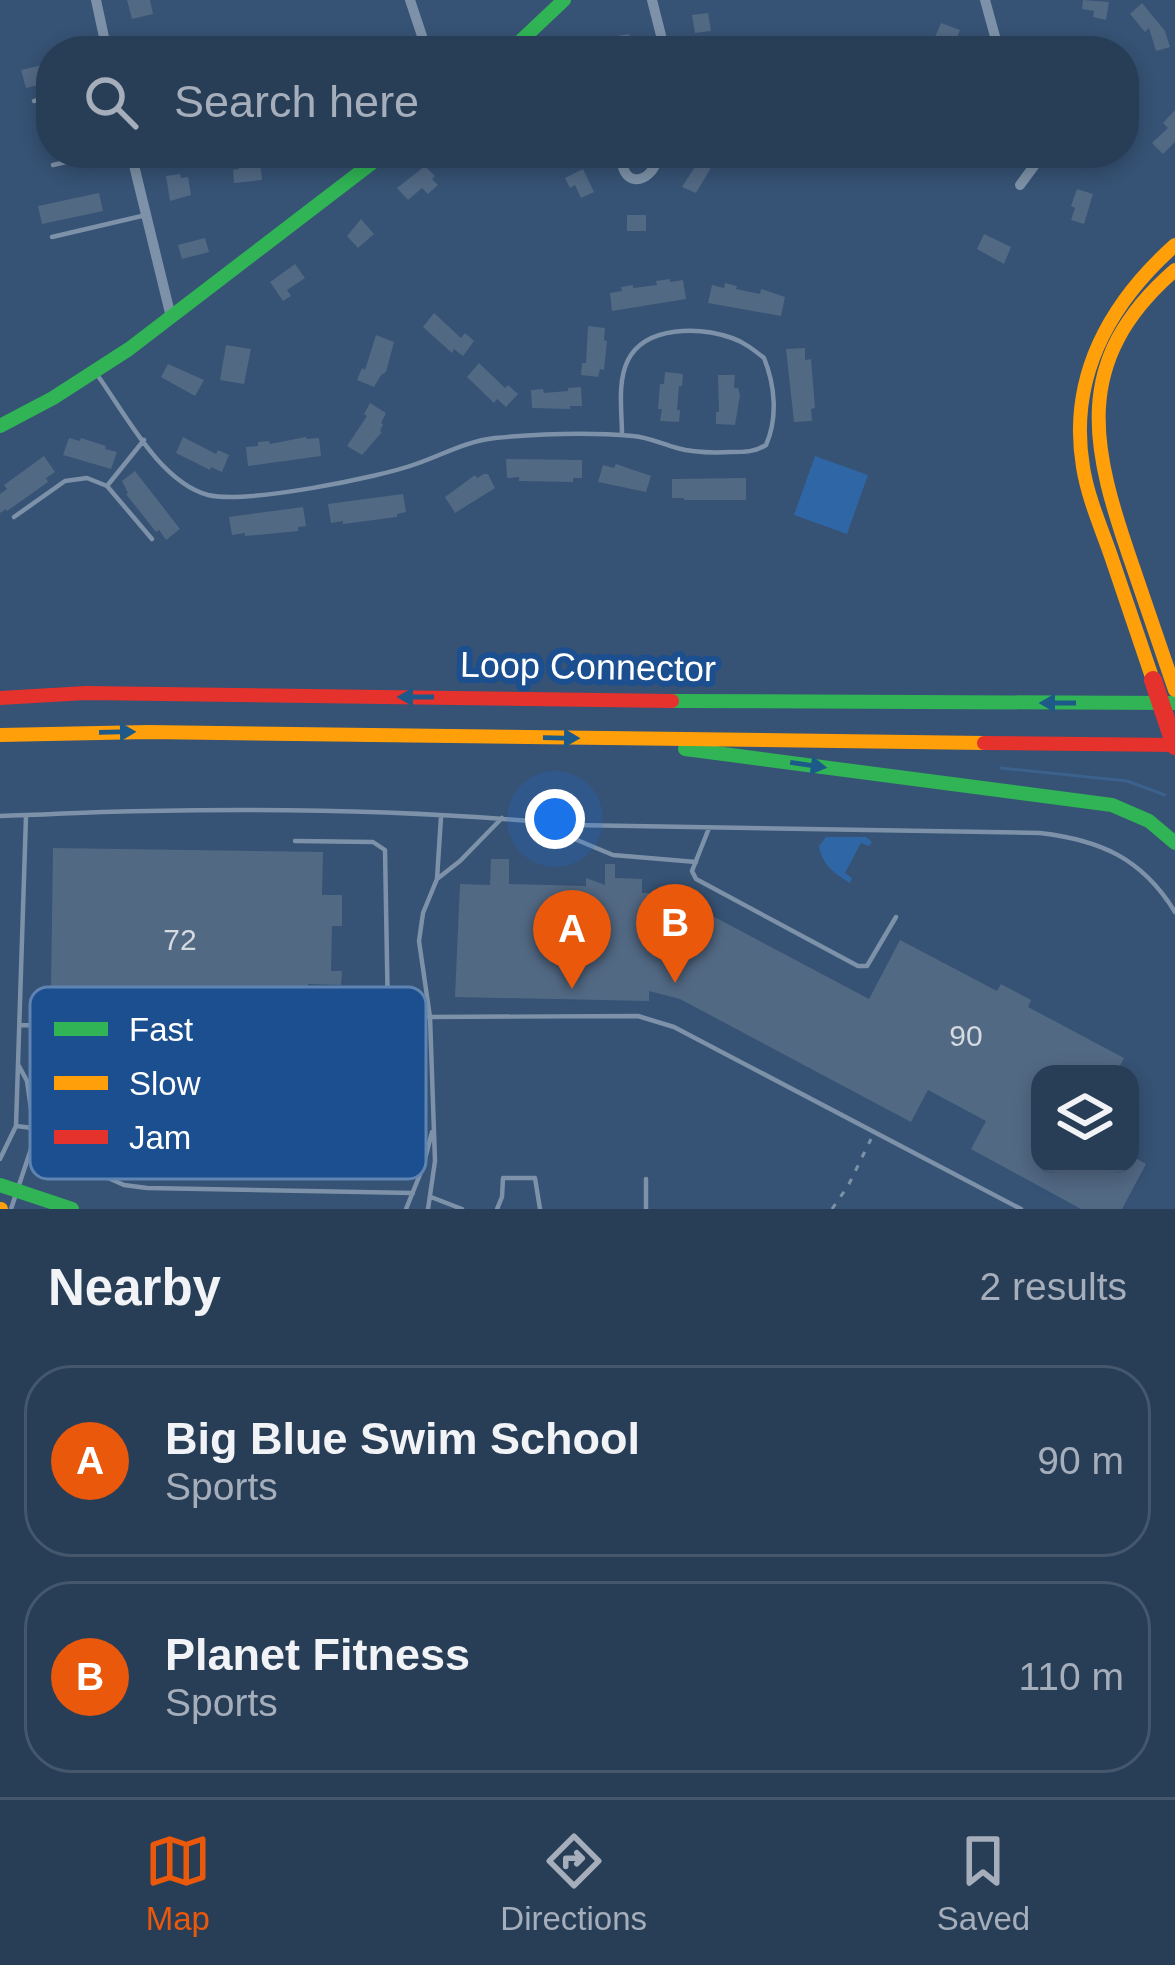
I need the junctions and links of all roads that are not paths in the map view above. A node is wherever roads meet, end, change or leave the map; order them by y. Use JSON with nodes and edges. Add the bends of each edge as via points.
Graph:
{"nodes":[{"id":1,"x":96,"y":0,"type":"edge"},
{"id":2,"x":410,"y":0,"type":"edge"},
{"id":3,"x":564,"y":0,"type":"edge"},
{"id":4,"x":652,"y":0,"type":"edge"},
{"id":5,"x":985,"y":0,"type":"edge"},
{"id":6,"x":104,"y":36,"type":"edge"},
{"id":7,"x":422,"y":36,"type":"edge"},
{"id":8,"x":525,"y":36,"type":"edge"},
{"id":9,"x":661,"y":36,"type":"edge"},
{"id":10,"x":995,"y":36,"type":"edge"},
{"id":11,"x":135,"y":168,"type":"edge"},
{"id":12,"x":365,"y":168,"type":"edge"},
{"id":13,"x":623,"y":168,"type":"edge"},
{"id":14,"x":656,"y":168,"type":"edge"},
{"id":15,"x":1033,"y":168,"type":"edge"},
{"id":16,"x":1020,"y":185,"type":"dead end"},
{"id":17,"x":146,"y":215,"type":"junction"},
{"id":18,"x":52,"y":237,"type":"dead end"},
{"id":19,"x":1175,"y":245,"type":"edge"},
{"id":20,"x":1175,"y":270,"type":"edge"},
{"id":21,"x":171,"y":317,"type":"junction"},
{"id":22,"x":94,"y":371,"type":"junction"},
{"id":23,"x":0,"y":426,"type":"edge"},
{"id":24,"x":622,"y":435,"type":"junction"},
{"id":25,"x":144,"y":440,"type":"junction"},
{"id":26,"x":107,"y":486,"type":"junction"},
{"id":27,"x":14,"y":517,"type":"dead end"},
{"id":28,"x":152,"y":539,"type":"dead end"},
{"id":29,"x":1166,"y":684,"type":"edge"},
{"id":30,"x":0,"y":698,"type":"edge"},
{"id":31,"x":1175,"y":703,"type":"edge"},
{"id":32,"x":0,"y":735,"type":"edge"},
{"id":33,"x":609,"y":738,"type":"junction"},
{"id":34,"x":1175,"y":745,"type":"edge"},
{"id":35,"x":441,"y":815,"type":"junction"},
{"id":36,"x":0,"y":816,"type":"edge"},
{"id":37,"x":26,"y":816,"type":"junction"},
{"id":38,"x":502,"y":818,"type":"junction"},
{"id":39,"x":573,"y":825,"type":"junction"},
{"id":40,"x":709,"y":828,"type":"junction"},
{"id":41,"x":295,"y":841,"type":"dead end"},
{"id":42,"x":1175,"y":843,"type":"edge"},
{"id":43,"x":696,"y":862,"type":"junction"},
{"id":44,"x":436,"y":879,"type":"junction"},
{"id":45,"x":1175,"y":912,"type":"edge"},
{"id":46,"x":896,"y":917,"type":"dead end"},
{"id":47,"x":387,"y":987,"type":"edge"},
{"id":48,"x":426,"y":987,"type":"edge"},
{"id":49,"x":426,"y":989,"type":"edge"},
{"id":50,"x":426,"y":1017,"type":"edge"},
{"id":51,"x":430,"y":1017,"type":"junction"},
{"id":52,"x":21,"y":1025,"type":"junction"},
{"id":53,"x":30,"y":1025,"type":"edge"},
{"id":54,"x":20,"y":1066,"type":"junction"},
{"id":55,"x":30,"y":1104,"type":"edge"},
{"id":56,"x":16,"y":1126,"type":"junction"},
{"id":57,"x":30,"y":1126,"type":"edge"},
{"id":58,"x":434,"y":1126,"type":"junction"},
{"id":59,"x":30,"y":1148,"type":"edge"},
{"id":60,"x":426,"y":1150,"type":"edge"},
{"id":61,"x":0,"y":1159,"type":"edge"},
{"id":62,"x":110,"y":1179,"type":"edge"},
{"id":63,"x":417,"y":1179,"type":"edge"},
{"id":64,"x":646,"y":1179,"type":"dead end"},
{"id":65,"x":412,"y":1193,"type":"junction"},
{"id":66,"x":9,"y":1195,"type":"edge"},
{"id":67,"x":431,"y":1197,"type":"junction"},
{"id":68,"x":72,"y":1209,"type":"edge"},
{"id":69,"x":406,"y":1209,"type":"edge"},
{"id":70,"x":428,"y":1209,"type":"edge"},
{"id":71,"x":462,"y":1209,"type":"edge"},
{"id":72,"x":497,"y":1209,"type":"edge"},
{"id":73,"x":540,"y":1209,"type":"edge"},
{"id":74,"x":646,"y":1209,"type":"edge"},
{"id":75,"x":1021,"y":1209,"type":"edge"}],
"edges":[{"from":1,"to":6,"type":"street"},
{"from":2,"to":7,"type":"street"},
{"from":3,"to":8,"type":"main road"},
{"from":4,"to":9,"type":"street"},
{"from":5,"to":10,"type":"street"},
{"from":11,"to":17,"type":"street"},
{"from":12,"to":21,"type":"main road"},
{"from":13,"to":14,"type":"street","via":[[639,179]]},
{"from":15,"to":16,"type":"street"},
{"from":17,"to":18,"type":"lane"},
{"from":17,"to":21,"type":"street"},
{"from":19,"to":29,"type":"main road","via":[[1110,316],[1086,378],[1082,433],[1095,510]]},
{"from":20,"to":29,"type":"main road","via":[[1148,293],[1111,350],[1098,412],[1101,469]]},
{"from":21,"to":22,"type":"main road"},
{"from":22,"to":23,"type":"main road"},
{"from":22,"to":25,"type":"lane"},
{"from":24,"to":24,"type":"lane","via":[[701,453],[762,448],[774,413],[764,358],[730,337],[647,338],[624,371]]},
{"from":24,"to":25,"type":"lane","via":[[495,438],[376,475],[236,498],[183,484]]},
{"from":25,"to":26,"type":"lane"},
{"from":26,"to":27,"type":"lane","via":[[87,478],[65,482]]},
{"from":26,"to":28,"type":"lane"},
{"from":29,"to":34,"type":"main road","bridge":true},
{"from":31,"to":30,"type":"main road","name":"Loop Connector","one_way":true},
{"from":32,"to":33,"type":"main road","name":"Loop Connector","one_way":true},
{"from":33,"to":34,"type":"main road","name":"Loop Connector"},
{"from":33,"to":42,"type":"main road","one_way":true,"via":[[1112,806],[1150,821]]},
{"from":35,"to":37,"type":"lane"},
{"from":35,"to":38,"type":"lane"},
{"from":35,"to":44,"type":"lane"},
{"from":36,"to":37,"type":"lane"},
{"from":37,"to":52,"type":"lane"},
{"from":38,"to":39,"type":"lane"},
{"from":38,"to":44,"type":"lane"},
{"from":39,"to":40,"type":"lane"},
{"from":39,"to":43,"type":"lane","via":[[577,840],[614,855]]},
{"from":40,"to":43,"type":"lane"},
{"from":40,"to":45,"type":"lane","via":[[1076,837],[1140,869]]},
{"from":41,"to":47,"type":"lane","via":[[374,842],[385,850]]},
{"from":43,"to":46,"type":"lane","via":[[696,879],[858,966],[867,966]]},
{"from":44,"to":48,"type":"lane","via":[[419,941]]},
{"from":49,"to":51,"type":"lane"},
{"from":50,"to":51,"type":"lane"},
{"from":51,"to":58,"type":"lane"},
{"from":51,"to":75,"type":"lane","via":[[658,1020]]},
{"from":52,"to":53,"type":"lane"},
{"from":52,"to":54,"type":"lane"},
{"from":54,"to":55,"type":"lane"},
{"from":54,"to":56,"type":"lane"},
{"from":56,"to":57,"type":"lane"},
{"from":56,"to":61,"type":"lane"},
{"from":58,"to":60,"type":"lane"},
{"from":58,"to":67,"type":"lane"},
{"from":59,"to":66,"type":"lane"},
{"from":62,"to":65,"type":"lane","via":[[147,1188]]},
{"from":63,"to":65,"type":"lane"},
{"from":64,"to":74,"type":"lane"},
{"from":65,"to":69,"type":"lane"},
{"from":66,"to":68,"type":"main road"},
{"from":67,"to":70,"type":"lane"},
{"from":67,"to":71,"type":"lane"},
{"from":72,"to":73,"type":"lane","via":[[503,1178],[535,1178]]}]}
